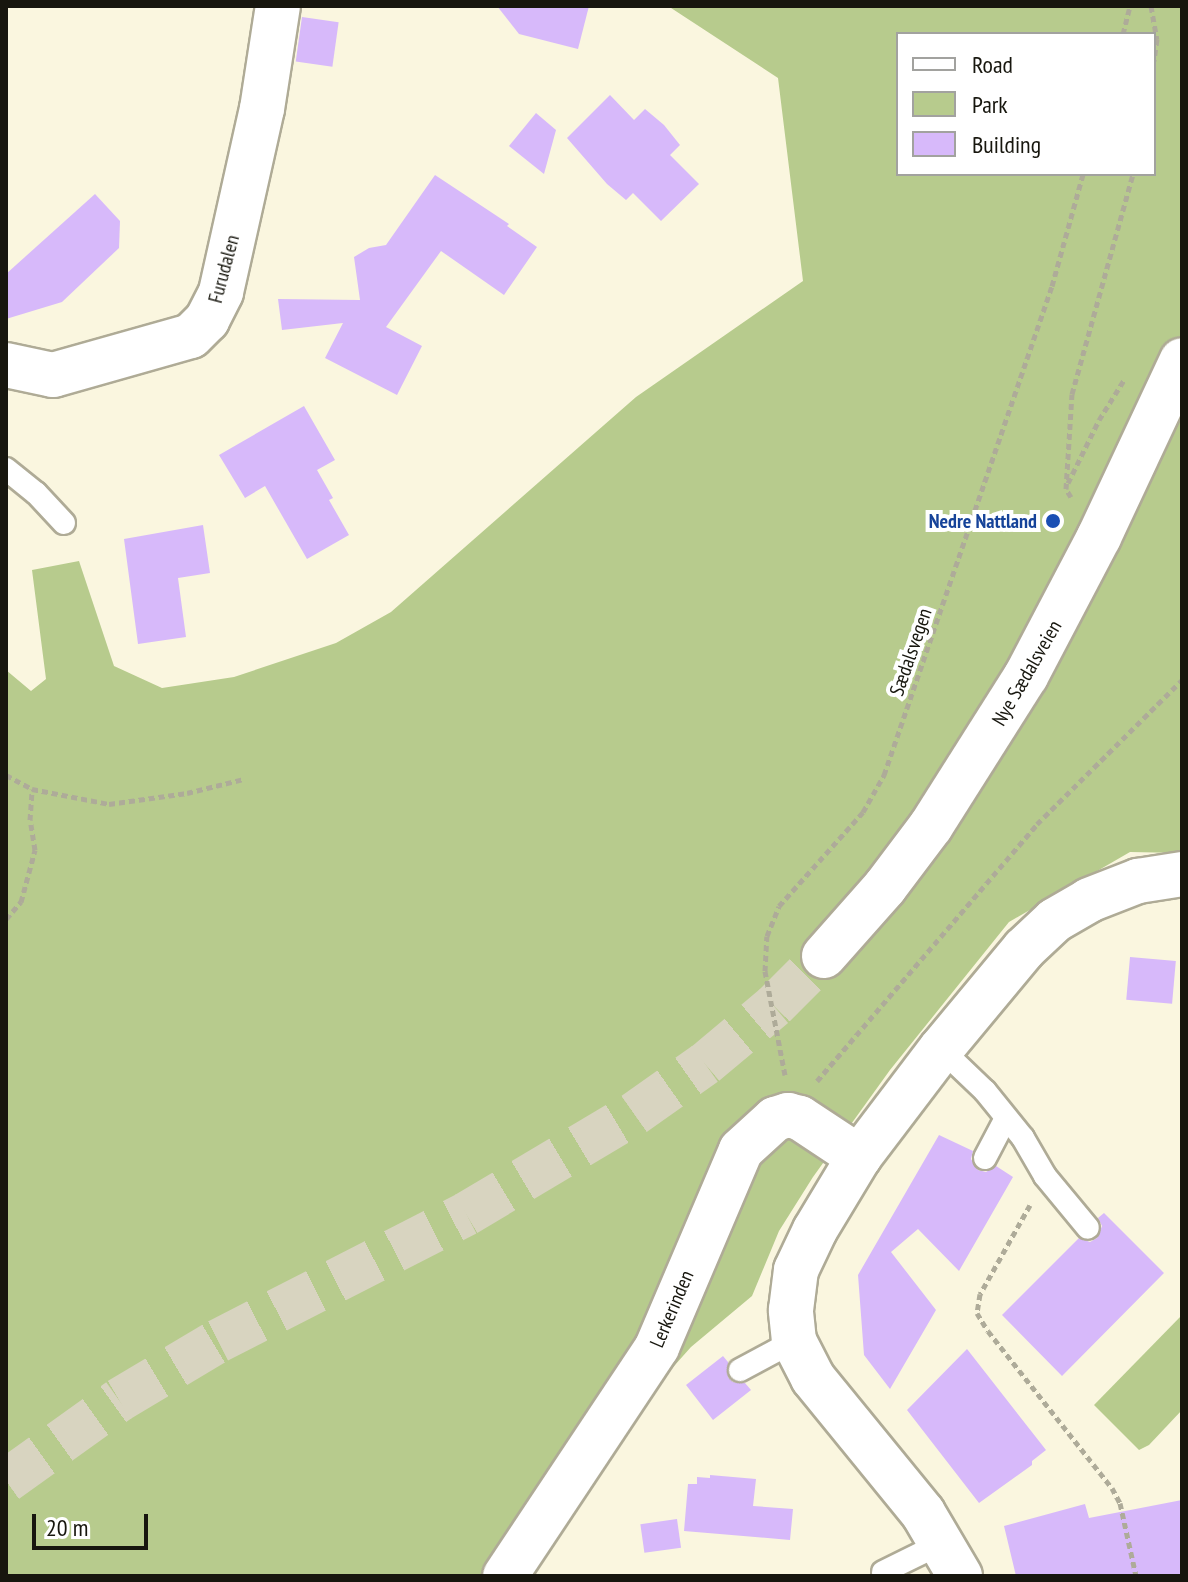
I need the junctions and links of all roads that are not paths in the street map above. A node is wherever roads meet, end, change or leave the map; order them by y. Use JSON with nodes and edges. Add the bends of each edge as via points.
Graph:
{"nodes":[{"id":1,"x":278,"y":6,"type":"edge"},
{"id":2,"x":1182,"y":360,"type":"edge"},
{"id":3,"x":6,"y":365,"type":"edge"},
{"id":4,"x":6,"y":469,"type":"edge"},
{"id":5,"x":64,"y":523,"type":"dead end"},
{"id":6,"x":1182,"y":874,"type":"edge"},
{"id":7,"x":824,"y":956,"type":"tunnel mouth"},
{"id":8,"x":941,"y":1049,"type":"junction"},
{"id":9,"x":1005,"y":1120,"type":"junction"},
{"id":10,"x":859,"y":1157,"type":"junction"},
{"id":11,"x":985,"y":1158,"type":"dead end"},
{"id":12,"x":1088,"y":1228,"type":"dead end"},
{"id":13,"x":794,"y":1341,"type":"junction"},
{"id":14,"x":740,"y":1370,"type":"dead end"},
{"id":15,"x":951,"y":1559,"type":"edge"},
{"id":16,"x":883,"y":1572,"type":"dead end"},
{"id":17,"x":505,"y":1576,"type":"edge"}],
"edges":[{"from":1,"to":3,"type":"street","name":"Furudalen","via":[[262,109],[221,292],[207,320],[191,336],[53,375]]},
{"from":2,"to":7,"type":"street","name":"Nye Sædalsveien","via":[[1026,676],[931,826]]},
{"from":4,"to":5,"type":"lane"},
{"from":6,"to":8,"type":"street","via":[[1138,881],[1055,920],[1024,949]]},
{"from":8,"to":9,"type":"lane","via":[[985,1091]]},
{"from":8,"to":10,"type":"street"},
{"from":9,"to":11,"type":"lane"},
{"from":9,"to":12,"type":"lane"},
{"from":10,"to":13,"type":"street","via":[[796,1270]]},
{"from":10,"to":17,"type":"street","name":"Lerkerinden","via":[[788,1115],[775,1119],[741,1150],[657,1347]]},
{"from":13,"to":14,"type":"lane"},
{"from":13,"to":15,"type":"street","via":[[813,1378],[889,1467]]},
{"from":15,"to":16,"type":"lane"}]}
